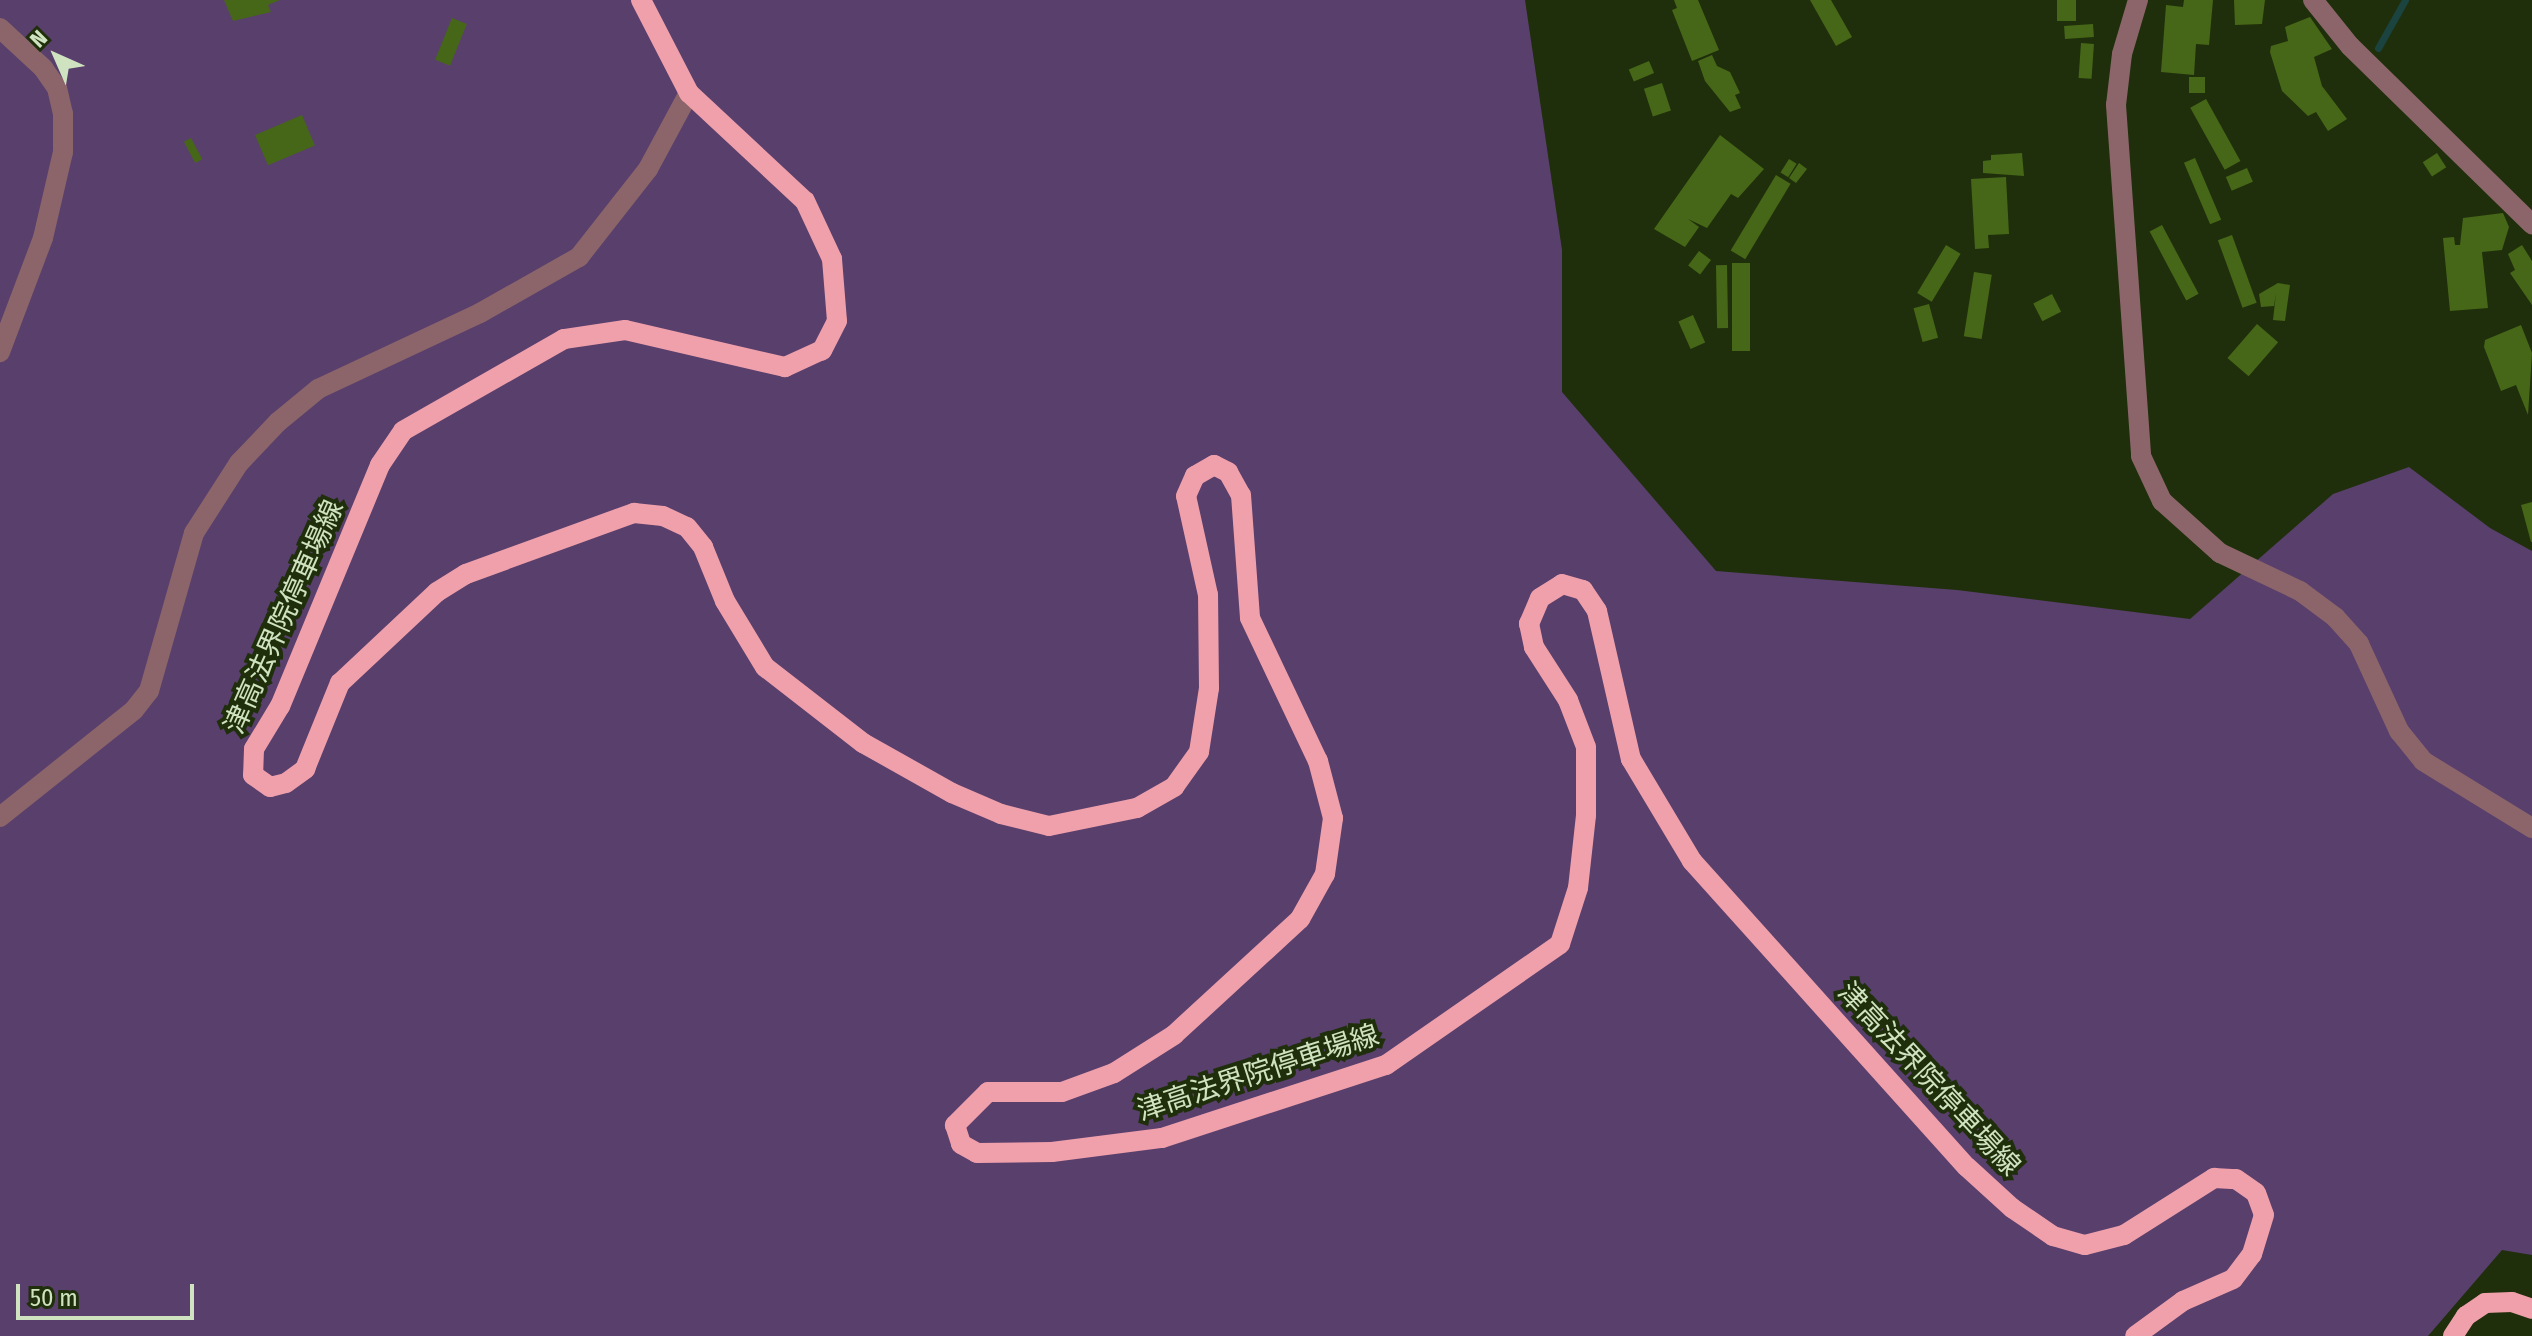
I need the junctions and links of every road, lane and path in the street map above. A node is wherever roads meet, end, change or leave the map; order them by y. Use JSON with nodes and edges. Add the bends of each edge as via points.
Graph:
{"nodes":[{"id":1,"x":641,"y":0,"type":"edge"},
{"id":2,"x":2138,"y":0,"type":"edge"},
{"id":3,"x":2313,"y":0,"type":"edge"},
{"id":4,"x":0,"y":28,"type":"edge"},
{"id":5,"x":689,"y":93,"type":"junction"},
{"id":6,"x":2532,"y":224,"type":"edge"},
{"id":7,"x":0,"y":352,"type":"edge"},
{"id":8,"x":0,"y":817,"type":"edge"},
{"id":9,"x":2532,"y":828,"type":"edge"},
{"id":10,"x":2532,"y":1309,"type":"edge"},
{"id":11,"x":2135,"y":1336,"type":"edge"},
{"id":12,"x":2453,"y":1336,"type":"edge"}],
"edges":[{"from":1,"to":5,"type":"main road","name":"津高法界院停車場線"},
{"from":2,"to":9,"type":"street","via":[[2122,54],[2116,105],[2141,456],[2162,501],[2220,553],[2300,591],[2335,617],[2359,644],[2399,731],[2423,761]]},
{"from":3,"to":6,"type":"street","via":[[2350,46]]},
{"from":4,"to":7,"type":"street","via":[[57,88],[63,152],[43,238]]},
{"from":5,"to":8,"type":"street","via":[[648,169],[579,257],[480,313],[318,389],[278,422],[239,463],[194,533],[149,691],[134,710]]},
{"from":5,"to":11,"type":"main road","name":"津高法界院停車場線","via":[[805,201],[832,259],[837,321],[822,350],[785,367],[625,330],[564,339],[403,431],[380,465],[280,706],[254,749],[253,775],[270,787],[305,769],[340,683],[437,592],[466,574],[634,513],[663,516],[687,527],[703,547],[725,601],[765,667],[863,743],[952,793],[1001,814],[1049,826],[1137,808],[1174,787],[1199,752],[1209,688],[1208,595],[1186,496],[1195,476],[1214,465],[1228,472],[1241,495],[1250,618],[1318,761],[1333,818],[1325,874],[1300,919],[1174,1035],[1114,1073],[1062,1092],[988,1092],[955,1125],[961,1144],[977,1153],[1052,1152],[1162,1138],[1386,1065],[1560,944],[1578,888],[1586,747],[1568,700],[1534,647],[1529,624],[1540,598],[1562,584],[1583,590],[1597,611],[1631,759],[1692,861],[1967,1167],[2012,1208],[2053,1236],[2085,1245],[2124,1235],[2214,1178],[2236,1179],[2256,1193],[2264,1215],[2252,1254],[2233,1279],[2183,1301]]},
{"from":10,"to":12,"type":"main road","via":[[2512,1302],[2485,1303],[2466,1316]]}]}
